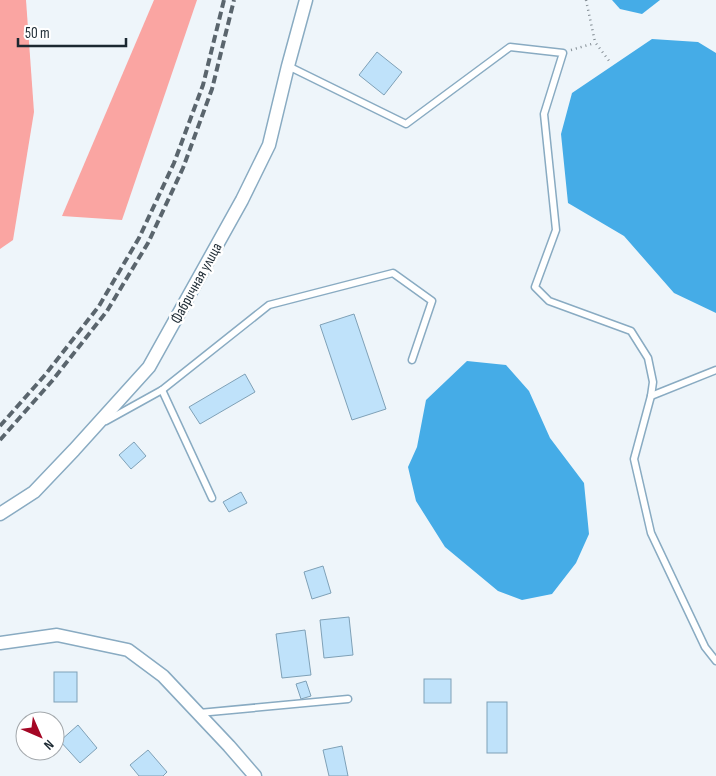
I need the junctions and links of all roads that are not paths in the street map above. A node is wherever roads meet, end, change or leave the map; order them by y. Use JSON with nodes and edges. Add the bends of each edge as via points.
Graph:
{"nodes":[{"id":1,"x":306,"y":0,"type":"edge"},
{"id":2,"x":288,"y":66,"type":"junction"},
{"id":3,"x":412,"y":360,"type":"dead end"},
{"id":4,"x":716,"y":370,"type":"edge"},
{"id":5,"x":162,"y":390,"type":"junction"},
{"id":6,"x":651,"y":396,"type":"junction"},
{"id":7,"x":96,"y":426,"type":"junction"},
{"id":8,"x":212,"y":498,"type":"dead end"},
{"id":9,"x":0,"y":514,"type":"edge"},
{"id":10,"x":0,"y":643,"type":"edge"},
{"id":11,"x":716,"y":662,"type":"edge"},
{"id":12,"x":348,"y":699,"type":"dead end"},
{"id":13,"x":198,"y":714,"type":"junction"},
{"id":14,"x":255,"y":776,"type":"edge"}],
"edges":[{"from":1,"to":2,"type":"street","name":"Фабричная улица"},
{"from":2,"to":6,"type":"lane","via":[[406,124],[510,47],[563,53],[544,114],[556,230],[535,287],[550,301],[631,332],[648,358]]},
{"from":2,"to":7,"type":"street","name":"Фабричная улица","via":[[269,145],[242,200],[149,367]]},
{"from":3,"to":5,"type":"lane","via":[[432,301],[393,273],[269,305]]},
{"from":4,"to":6,"type":"lane"},
{"from":5,"to":7,"type":"lane"},
{"from":5,"to":8,"type":"lane"},
{"from":6,"to":11,"type":"lane","via":[[634,459],[651,533],[704,647]]},
{"from":7,"to":9,"type":"street","name":"Фабричная улица","via":[[34,492]]},
{"from":10,"to":13,"type":"street","via":[[57,635],[128,650],[163,676]]},
{"from":12,"to":13,"type":"lane"},
{"from":13,"to":14,"type":"street"}]}
